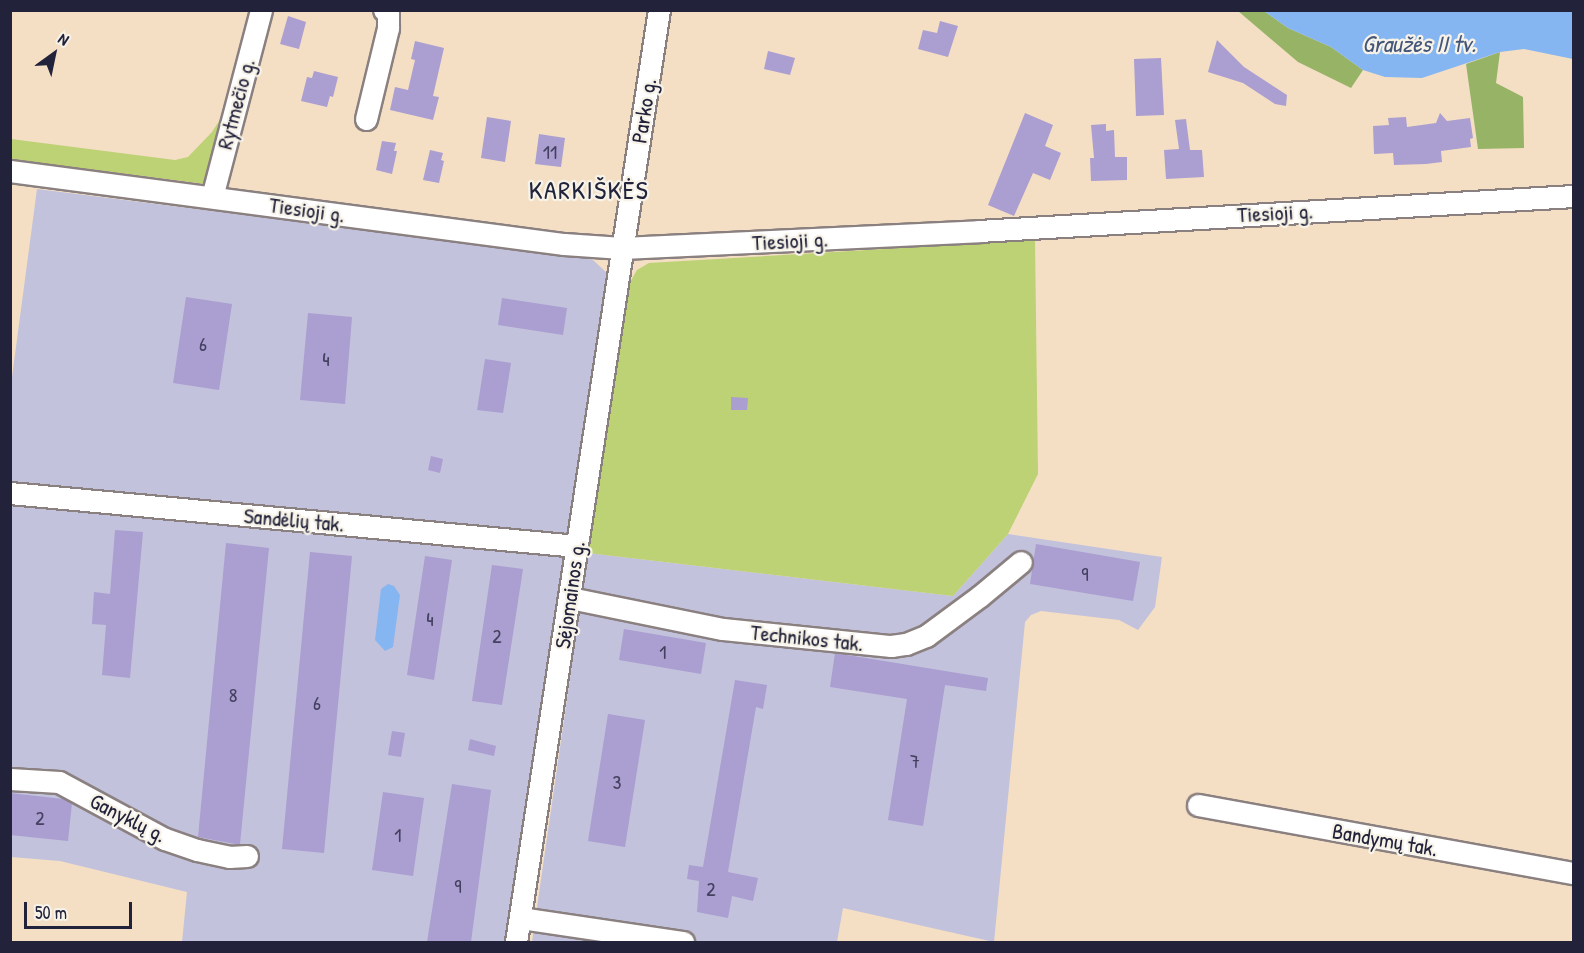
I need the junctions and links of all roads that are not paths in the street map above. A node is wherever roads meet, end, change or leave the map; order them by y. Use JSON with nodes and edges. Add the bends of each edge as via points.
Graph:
{"nodes":[{"id":1,"x":261,"y":10,"type":"edge"},
{"id":2,"x":384,"y":10,"type":"edge"},
{"id":3,"x":660,"y":10,"type":"edge"},
{"id":4,"x":366,"y":119,"type":"dead end"},
{"id":5,"x":10,"y":171,"type":"edge"},
{"id":6,"x":1574,"y":196,"type":"edge"},
{"id":7,"x":212,"y":197,"type":"junction"},
{"id":8,"x":622,"y":248,"type":"junction"},
{"id":9,"x":10,"y":493,"type":"edge"},
{"id":10,"x":577,"y":546,"type":"junction"},
{"id":11,"x":1021,"y":562,"type":"dead end"},
{"id":12,"x":570,"y":598,"type":"junction"},
{"id":13,"x":10,"y":779,"type":"edge"},
{"id":14,"x":1198,"y":805,"type":"dead end"},
{"id":15,"x":247,"y":856,"type":"dead end"},
{"id":16,"x":1574,"y":873,"type":"edge"},
{"id":17,"x":520,"y":918,"type":"junction"},
{"id":18,"x":516,"y":942,"type":"edge"},
{"id":19,"x":683,"y":942,"type":"edge"}],
"edges":[{"from":1,"to":7,"type":"street","name":"Rytmečio g."},
{"from":2,"to":4,"type":"street","via":[[388,11],[388,28]]},
{"from":3,"to":8,"type":"street","name":"Parko g."},
{"from":5,"to":7,"type":"street","name":"Tiesioji g."},
{"from":6,"to":8,"type":"street","name":"Tiesioji g."},
{"from":7,"to":8,"type":"street","name":"Tiesioji g.","via":[[564,244]]},
{"from":8,"to":10,"type":"street","name":"Sėjomainos g."},
{"from":9,"to":10,"type":"street","name":"Sandėlių tak."},
{"from":10,"to":12,"type":"street","name":"Sėjomainos g."},
{"from":11,"to":12,"type":"street","name":"Technikos tak.","via":[[926,636],[891,646],[723,630]]},
{"from":12,"to":17,"type":"street","name":"Sėjomainos g."},
{"from":13,"to":15,"type":"street","name":"Ganyklų g.","via":[[59,782],[165,838],[197,850],[229,857]]},
{"from":14,"to":16,"type":"street","name":"Bandymų tak."},
{"from":17,"to":18,"type":"street","name":"Sėjomainos g."},
{"from":17,"to":19,"type":"street"}]}
